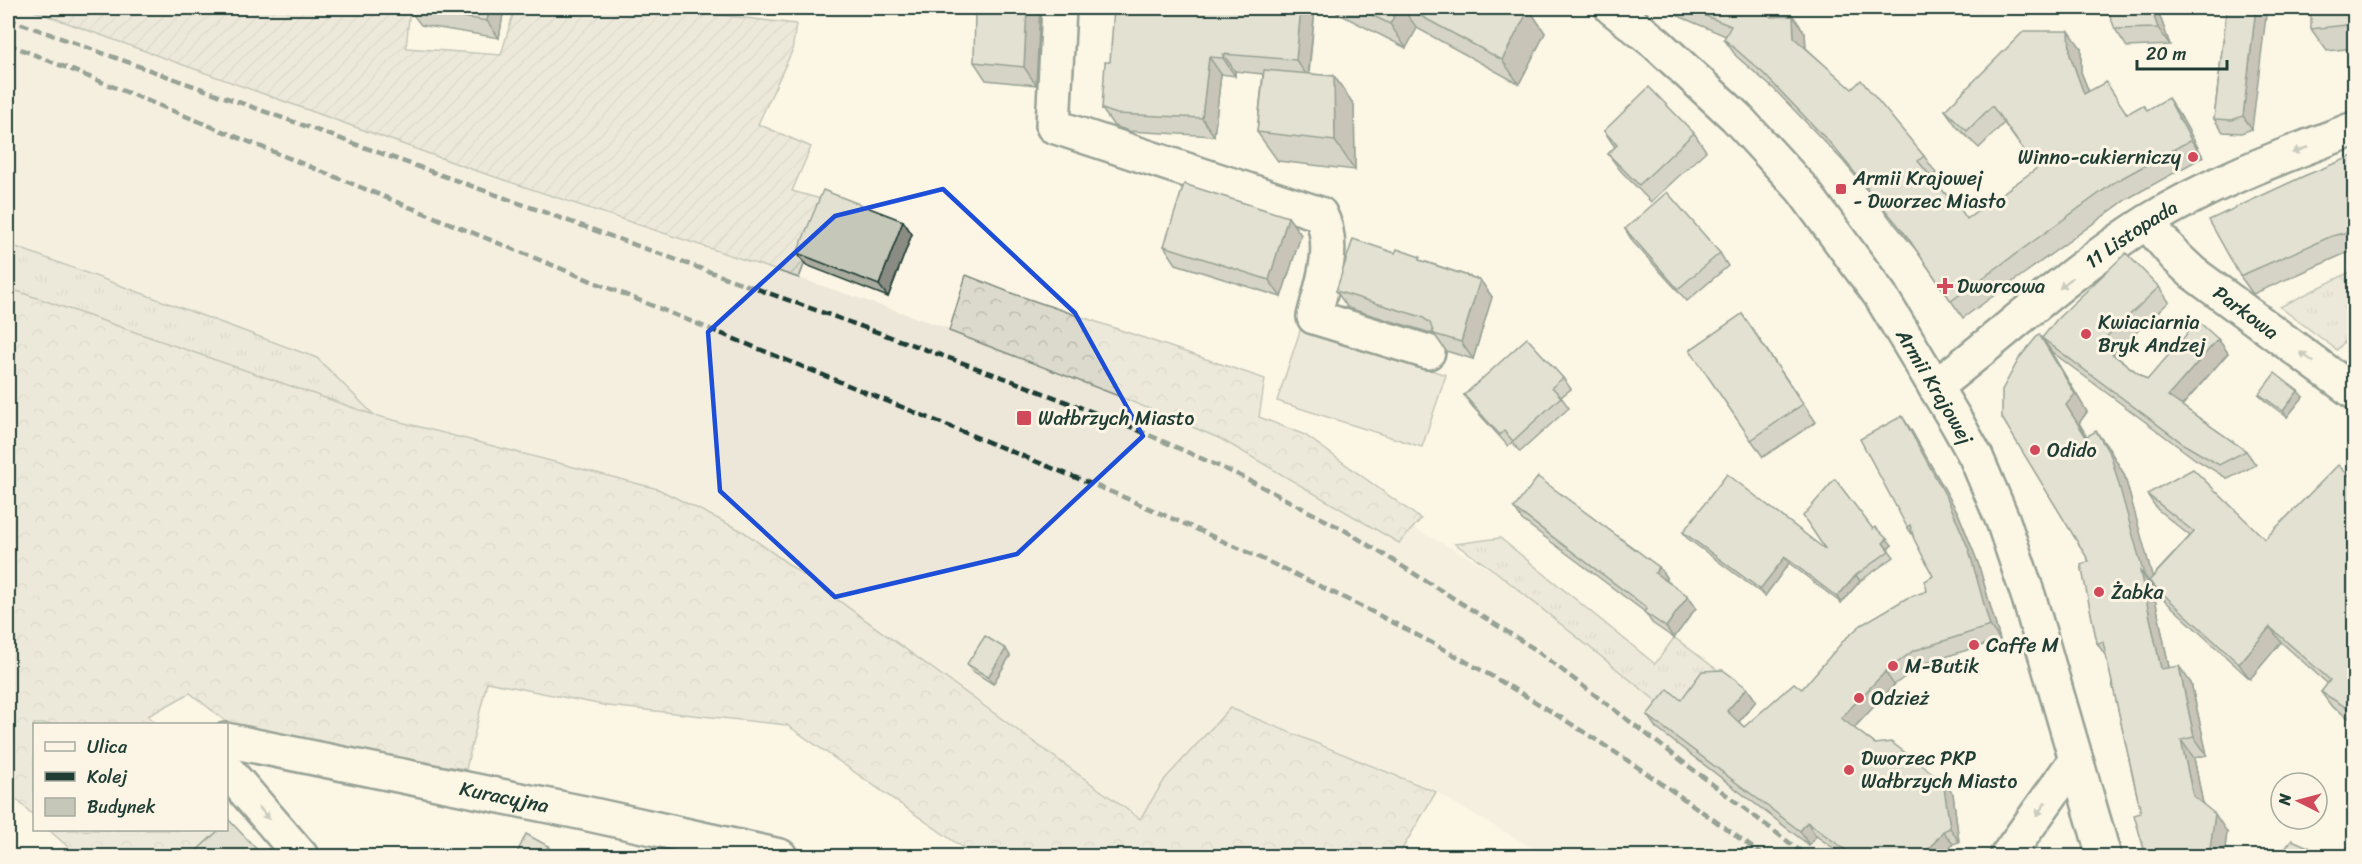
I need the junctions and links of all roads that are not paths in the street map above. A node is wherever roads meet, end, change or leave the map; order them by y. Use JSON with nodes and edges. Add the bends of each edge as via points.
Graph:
{"nodes":[{"id":1,"x":1059,"y":8,"type":"edge"},
{"id":2,"x":1612,"y":8,"type":"edge"},
{"id":3,"x":2355,"y":129,"type":"edge"},
{"id":4,"x":2146,"y":222,"type":"junction"},
{"id":5,"x":1428,"y":352,"type":"dead end"},
{"id":6,"x":1935,"y":387,"type":"junction"},
{"id":7,"x":2355,"y":392,"type":"edge"},
{"id":8,"x":228,"y":740,"type":"edge"},
{"id":9,"x":2075,"y":761,"type":"junction"},
{"id":10,"x":228,"y":771,"type":"edge"},
{"id":11,"x":301,"y":856,"type":"edge"},
{"id":12,"x":780,"y":856,"type":"edge"},
{"id":13,"x":2007,"y":856,"type":"edge"},
{"id":14,"x":2104,"y":856,"type":"edge"}],
"edges":[{"from":1,"to":5,"type":"main road","via":[[1053,126],[1320,214],[1327,227],[1328,256],[1314,317]]},
{"from":2,"to":6,"type":"main road","name":"Armii Krajowej","via":[[1736,117],[1802,189],[1880,295]]},
{"from":3,"to":4,"type":"main road","name":"11 Listopada","one_way":true,"via":[[2236,174]]},
{"from":4,"to":6,"type":"main road","name":"11 Listopada","one_way":true},
{"from":7,"to":4,"type":"main road","name":"Parkowa","one_way":true,"via":[[2193,273]]},
{"from":6,"to":9,"type":"main road","name":"Armii Krajowej","via":[[1976,457],[2003,521]]},
{"from":8,"to":12,"type":"main road","name":"Kuracyjna"},
{"from":9,"to":13,"type":"main road","one_way":true},
{"from":9,"to":14,"type":"main road","name":"Armii Krajowej"},
{"from":10,"to":11,"type":"main road","one_way":true}]}
